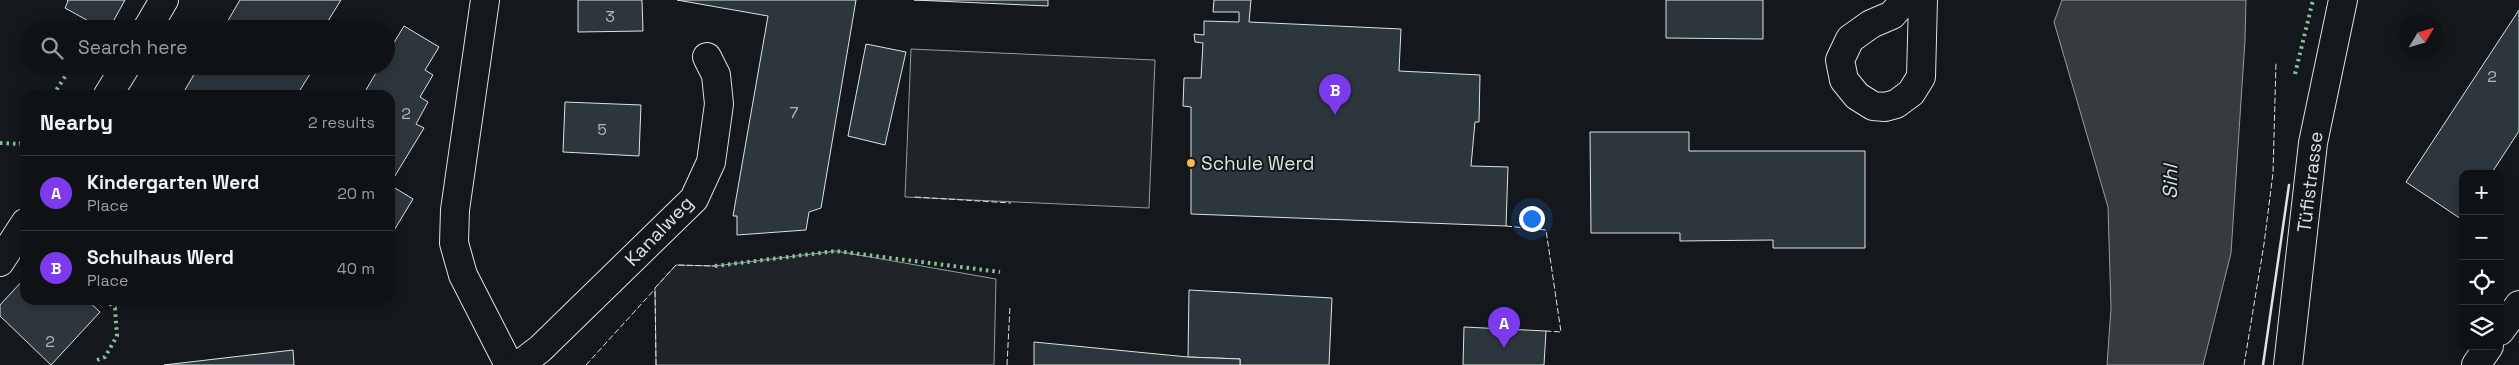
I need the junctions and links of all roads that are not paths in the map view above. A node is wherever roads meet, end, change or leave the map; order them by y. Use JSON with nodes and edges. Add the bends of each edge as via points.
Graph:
{"nodes":[{"id":1,"x":164,"y":0,"type":"edge"},
{"id":2,"x":485,"y":0,"type":"edge"},
{"id":3,"x":1905,"y":0,"type":"edge"},
{"id":4,"x":1923,"y":0,"type":"edge"},
{"id":5,"x":2343,"y":0,"type":"edge"},
{"id":6,"x":152,"y":20,"type":"edge"},
{"id":7,"x":708,"y":57,"type":"dead end"},
{"id":8,"x":120,"y":75,"type":"edge"},
{"id":9,"x":111,"y":90,"type":"edge"},
{"id":10,"x":20,"y":230,"type":"edge"},
{"id":11,"x":1,"y":259,"type":"edge"},
{"id":12,"x":2519,"y":305,"type":"edge"},
{"id":13,"x":2504,"y":326,"type":"edge"},
{"id":14,"x":2486,"y":350,"type":"edge"},
{"id":15,"x":509,"y":365,"type":"edge"},
{"id":16,"x":519,"y":365,"type":"edge"},
{"id":17,"x":2288,"y":365,"type":"edge"},
{"id":18,"x":2476,"y":365,"type":"edge"}],
"edges":[{"from":1,"to":6,"type":"street"},
{"from":2,"to":15,"type":"street","via":[[454,210],[454,243],[463,275]]},
{"from":3,"to":4,"type":"street","via":[[1892,14],[1850,39],[1840,60],[1844,80],[1857,96],[1873,106],[1896,104],[1911,93],[1921,77]]},
{"from":5,"to":17,"type":"street","name":"Tüfistrasse","via":[[2314,143]]},
{"from":7,"to":16,"type":"street","name":"Kanalweg","via":[[716,75],[719,104],[711,162],[694,199]]},
{"from":8,"to":9,"type":"street"},
{"from":10,"to":11,"type":"street"},
{"from":12,"to":13,"type":"street"},
{"from":14,"to":18,"type":"street"}]}
